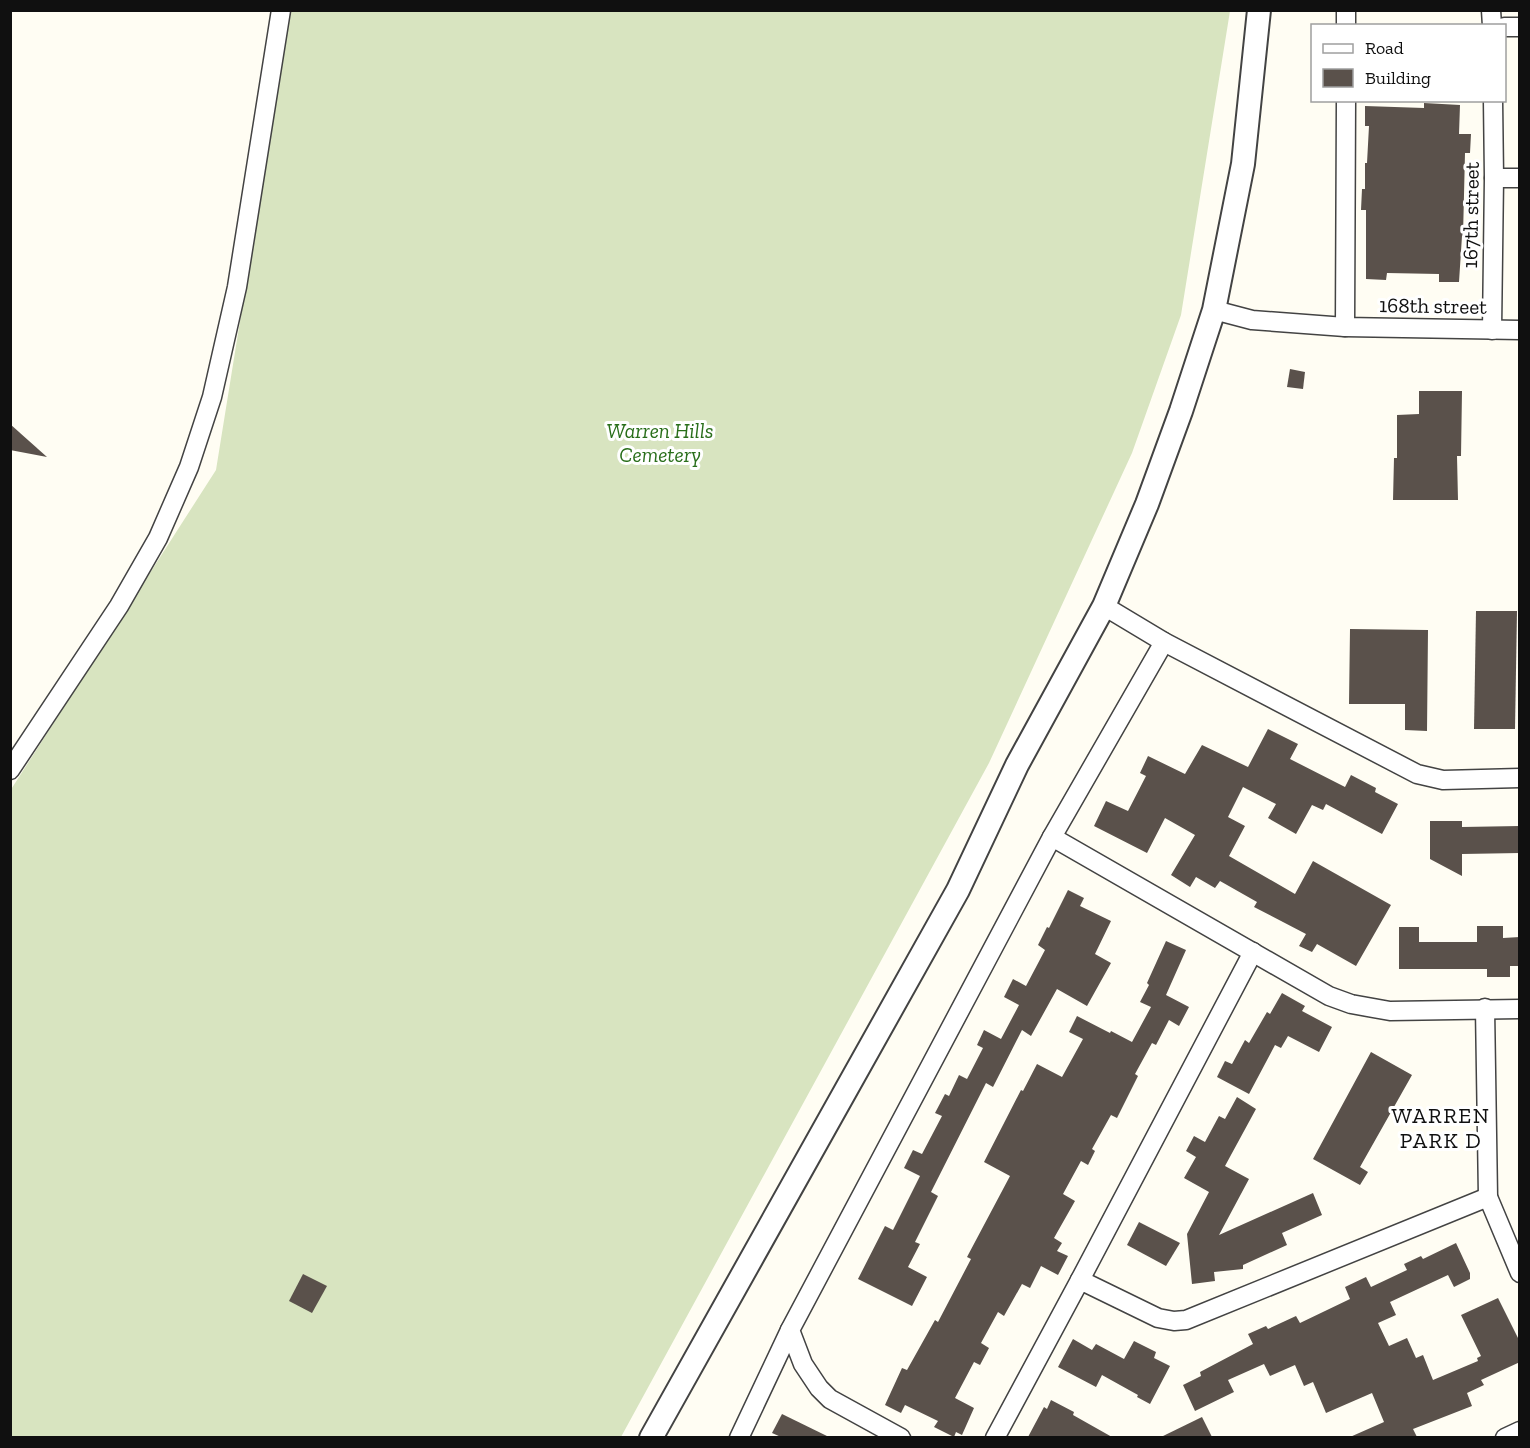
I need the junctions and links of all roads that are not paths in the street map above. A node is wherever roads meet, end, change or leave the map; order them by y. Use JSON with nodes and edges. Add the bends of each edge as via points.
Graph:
{"nodes":[{"id":1,"x":281,"y":10,"type":"edge"},
{"id":2,"x":1259,"y":10,"type":"edge"},
{"id":3,"x":1346,"y":102,"type":"edge"},
{"id":4,"x":1493,"y":102,"type":"edge"},
{"id":5,"x":1494,"y":178,"type":"junction"},
{"id":6,"x":1520,"y":178,"type":"edge"},
{"id":7,"x":1214,"y":310,"type":"junction"},
{"id":8,"x":1345,"y":327,"type":"junction"},
{"id":9,"x":1492,"y":330,"type":"junction"},
{"id":10,"x":1520,"y":330,"type":"edge"},
{"id":11,"x":1104,"y":606,"type":"junction"},
{"id":12,"x":1164,"y":642,"type":"junction"},
{"id":13,"x":10,"y":770,"type":"edge"},
{"id":14,"x":1520,"y":778,"type":"edge"},
{"id":15,"x":1052,"y":837,"type":"junction"},
{"id":16,"x":1253,"y":952,"type":"junction"},
{"id":17,"x":1485,"y":1008,"type":"junction"},
{"id":18,"x":1520,"y":1009,"type":"edge"},
{"id":19,"x":1488,"y":1197,"type":"junction"},
{"id":20,"x":1520,"y":1273,"type":"edge"},
{"id":21,"x":1080,"y":1280,"type":"junction"},
{"id":22,"x":790,"y":1330,"type":"junction"},
{"id":23,"x":1520,"y":1431,"type":"edge"},
{"id":24,"x":651,"y":1437,"type":"edge"},
{"id":25,"x":739,"y":1437,"type":"edge"},
{"id":26,"x":901,"y":1437,"type":"edge"},
{"id":27,"x":995,"y":1437,"type":"edge"},
{"id":28,"x":1505,"y":1437,"type":"edge"}],
"edges":[{"from":1,"to":13,"type":"street","via":[[237,288],[212,397],[189,467],[158,538],[119,606]]},
{"from":2,"to":7,"type":"street","via":[[1243,164]]},
{"from":3,"to":8,"type":"street"},
{"from":4,"to":5,"type":"street","name":"167th street"},
{"from":5,"to":6,"type":"street"},
{"from":5,"to":9,"type":"street","name":"167th street"},
{"from":7,"to":8,"type":"street","name":"168th street","via":[[1252,320]]},
{"from":7,"to":11,"type":"street","via":[[1167,453]]},
{"from":8,"to":9,"type":"street","name":"168th street"},
{"from":9,"to":10,"type":"street","name":"168th street"},
{"from":11,"to":12,"type":"street"},
{"from":11,"to":24,"type":"street","via":[[1017,765],[957,890]]},
{"from":12,"to":14,"type":"street","via":[[1417,774],[1450,780]]},
{"from":12,"to":15,"type":"street"},
{"from":15,"to":16,"type":"street"},
{"from":15,"to":22,"type":"street"},
{"from":16,"to":17,"type":"street","via":[[1329,996],[1351,1004],[1390,1011]]},
{"from":16,"to":21,"type":"street"},
{"from":17,"to":18,"type":"street"},
{"from":17,"to":19,"type":"street"},
{"from":19,"to":20,"type":"street"},
{"from":19,"to":21,"type":"street","via":[[1186,1320],[1158,1318]]},
{"from":21,"to":27,"type":"street"},
{"from":22,"to":25,"type":"street"},
{"from":22,"to":26,"type":"street","via":[[803,1364],[830,1399]]},
{"from":23,"to":28,"type":"street"}]}
